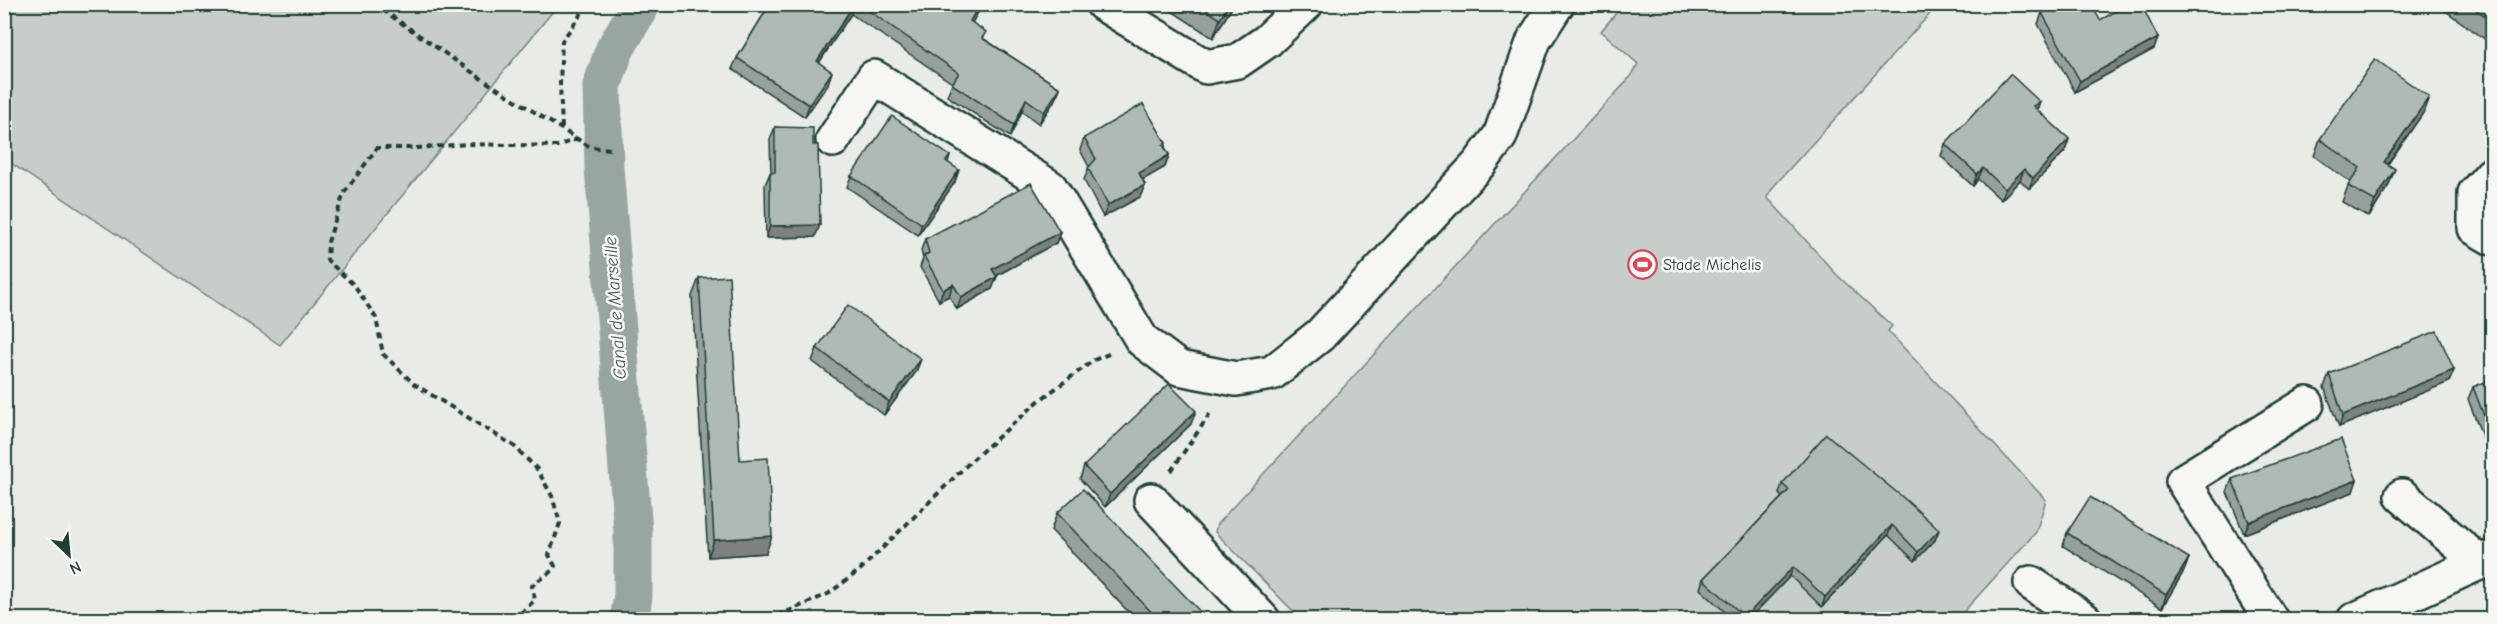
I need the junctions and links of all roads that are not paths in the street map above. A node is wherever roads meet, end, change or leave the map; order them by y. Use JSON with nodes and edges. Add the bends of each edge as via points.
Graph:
{"nodes":[{"id":1,"x":1103,"y":4,"type":"edge"},
{"id":2,"x":1306,"y":4,"type":"edge"},
{"id":3,"x":1557,"y":4,"type":"edge"},
{"id":4,"x":833,"y":140,"type":"dead end"},
{"id":5,"x":2493,"y":174,"type":"edge"},
{"id":6,"x":2493,"y":238,"type":"edge"},
{"id":7,"x":2307,"y":404,"type":"dead end"},
{"id":8,"x":2402,"y":496,"type":"dead end"},
{"id":9,"x":1151,"y":500,"type":"road end"},
{"id":10,"x":2486,"y":560,"type":"edge"},
{"id":11,"x":2031,"y":583,"type":"dead end"},
{"id":12,"x":1263,"y":620,"type":"edge"},
{"id":13,"x":2085,"y":620,"type":"edge"},
{"id":14,"x":2271,"y":620,"type":"edge"},
{"id":15,"x":2354,"y":620,"type":"edge"}],
"edges":[{"from":1,"to":2,"type":"street","via":[[1206,67],[1238,61]]},
{"from":3,"to":4,"type":"street","via":[[1534,40],[1500,136],[1479,164],[1320,335],[1272,373],[1236,379],[1179,368],[1142,340],[1050,187],[874,77]]},
{"from":5,"to":6,"type":"street","via":[[2475,193],[2475,228]]},
{"from":7,"to":14,"type":"street","via":[[2183,480]]},
{"from":8,"to":10,"type":"street"},
{"from":9,"to":12,"type":"street"},
{"from":10,"to":15,"type":"street"},
{"from":11,"to":13,"type":"street"}]}
